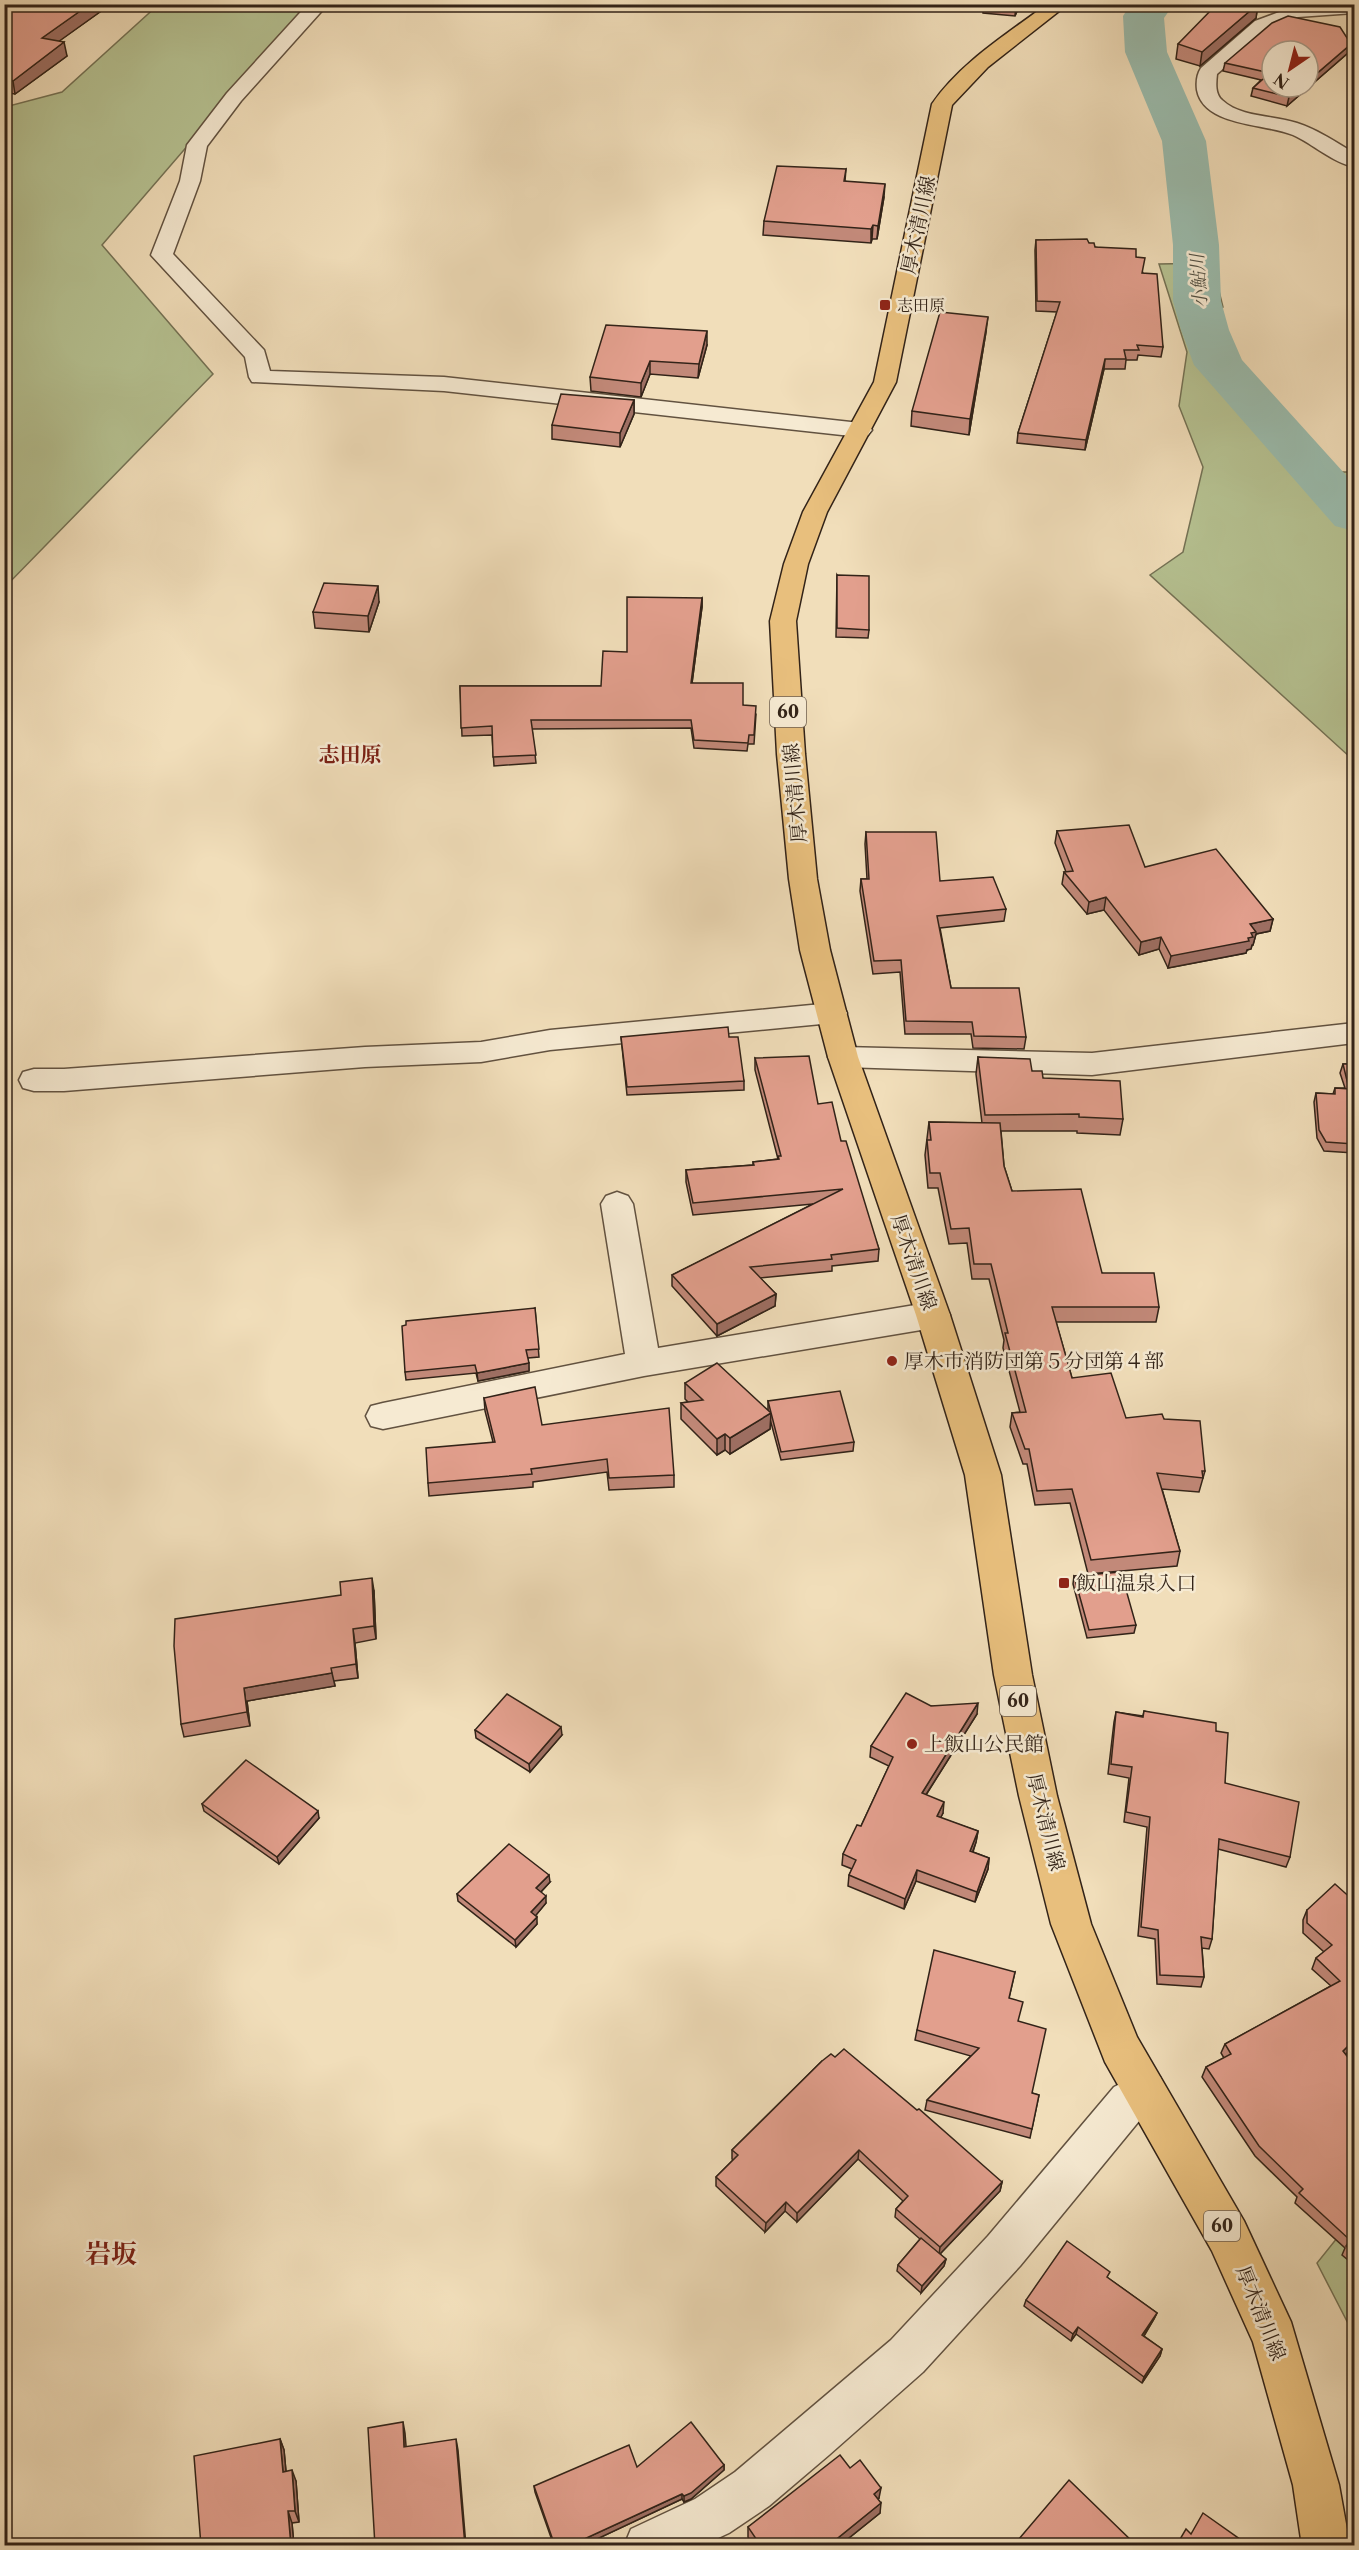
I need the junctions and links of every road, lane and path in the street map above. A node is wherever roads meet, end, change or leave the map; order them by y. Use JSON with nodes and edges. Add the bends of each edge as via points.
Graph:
{"nodes":[{"id":1,"x":319,"y":4,"type":"edge"},
{"id":2,"x":1059,"y":4,"type":"edge"},
{"id":3,"x":1287,"y":7,"type":"edge"},
{"id":4,"x":1354,"y":8,"type":"edge"},
{"id":5,"x":1354,"y":160,"type":"edge"},
{"id":6,"x":860,"y":430,"type":"junction"},
{"id":7,"x":832,"y":1013,"type":"junction"},
{"id":8,"x":1354,"y":1033,"type":"edge"},
{"id":9,"x":843,"y":1057,"type":"junction"},
{"id":10,"x":34,"y":1080,"type":"dead end"},
{"id":11,"x":617,"y":1204,"type":"dead end"},
{"id":12,"x":933,"y":1315,"type":"junction"},
{"id":13,"x":644,"y":1363,"type":"junction"},
{"id":14,"x":383,"y":1416,"type":"dead end"},
{"id":15,"x":1145,"y":2091,"type":"junction"},
{"id":16,"x":648,"y":2546,"type":"edge"},
{"id":17,"x":1326,"y":2546,"type":"edge"}],
"edges":[{"from":1,"to":6,"type":"street","via":[[234,97],[197,145],[190,181],[162,255],[256,355],[260,377],[444,384]]},
{"from":2,"to":6,"type":"main road","name":"厚木清川線","number":"60","via":[[973,70],[942,104],[885,382]]},
{"from":3,"to":4,"type":"street"},
{"from":3,"to":5,"type":"street","via":[[1208,72],[1208,95],[1216,106],[1232,114],[1299,130]]},
{"from":6,"to":7,"type":"main road","name":"厚木清川線","number":"60","via":[[815,512],[796,564],[783,621],[803,879],[815,950]]},
{"from":7,"to":9,"type":"main road","name":"厚木清川線","number":"60"},
{"from":7,"to":10,"type":"street","via":[[550,1040],[481,1052]]},
{"from":8,"to":9,"type":"street","via":[[1092,1064]]},
{"from":9,"to":12,"type":"main road","name":"厚木清川線","number":"60"},
{"from":11,"to":13,"type":"street"},
{"from":12,"to":13,"type":"street"},
{"from":12,"to":15,"type":"main road","name":"厚木清川線","number":"60","via":[[982,1475],[1013,1675],[1038,1796],[1071,1923],[1120,2048]]},
{"from":13,"to":14,"type":"street"},
{"from":15,"to":16,"type":"street","via":[[1129,2101],[1011,2243],[907,2356],[752,2489],[712,2516]]},
{"from":15,"to":17,"type":"main road","name":"厚木清川線","number":"60","via":[[1228,2236],[1275,2338],[1316,2485]]}]}
